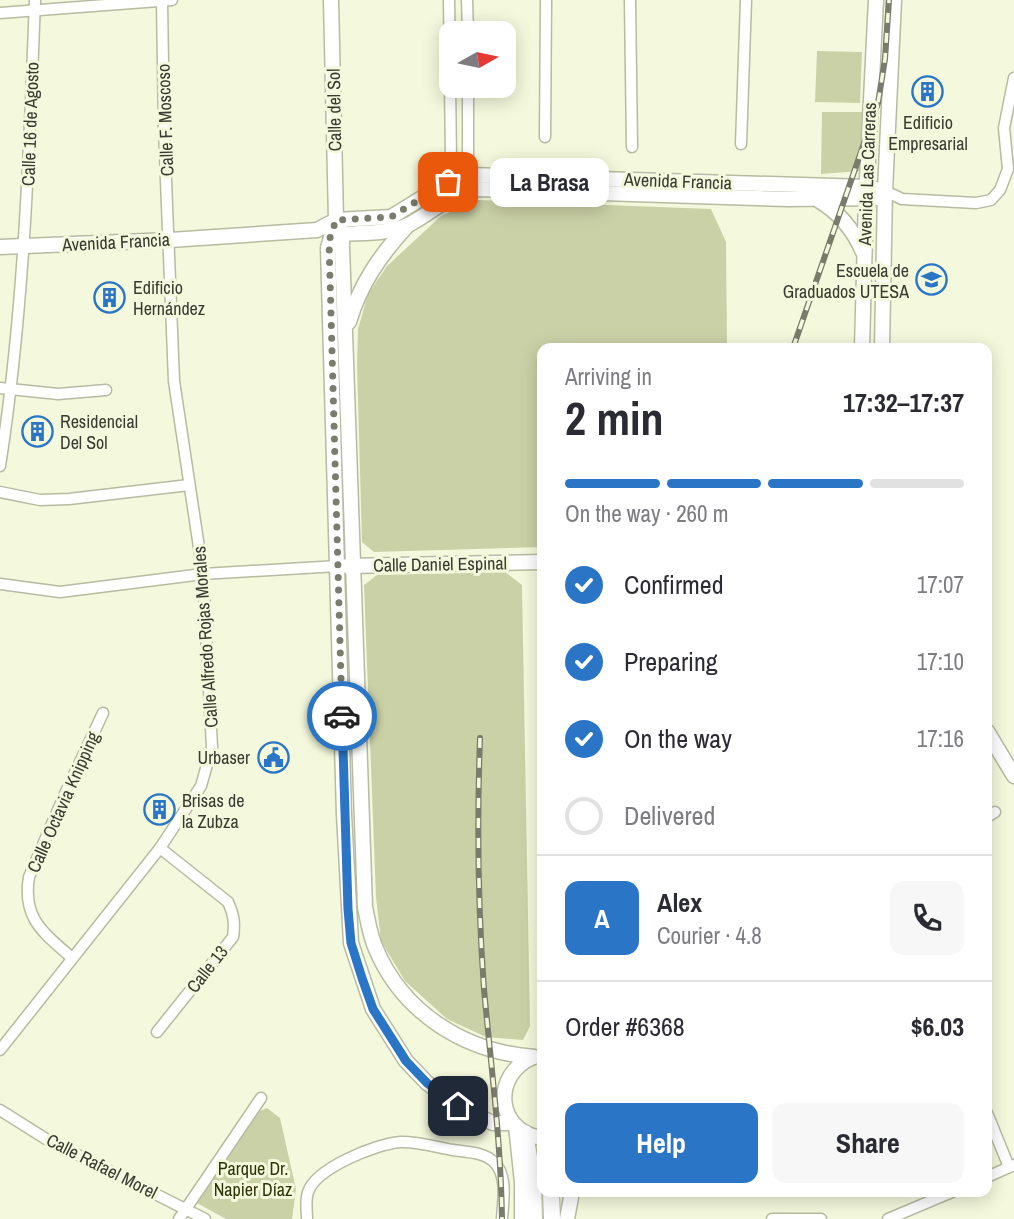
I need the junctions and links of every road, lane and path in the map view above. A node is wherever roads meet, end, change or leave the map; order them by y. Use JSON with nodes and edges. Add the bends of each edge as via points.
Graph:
{"nodes":[{"id":1,"x":172,"y":0,"type":"edge"},
{"id":2,"x":331,"y":0,"type":"edge"},
{"id":3,"x":449,"y":0,"type":"edge"},
{"id":4,"x":467,"y":0,"type":"edge"},
{"id":5,"x":546,"y":0,"type":"edge"},
{"id":6,"x":630,"y":0,"type":"edge"},
{"id":7,"x":746,"y":0,"type":"edge"},
{"id":8,"x":876,"y":0,"type":"edge"},
{"id":9,"x":894,"y":0,"type":"edge"},
{"id":10,"x":162,"y":1,"type":"edge"},
{"id":11,"x":34,"y":5,"type":"edge"},
{"id":12,"x":0,"y":13,"type":"edge"},
{"id":13,"x":468,"y":21,"type":"edge"},
{"id":14,"x":1014,"y":78,"type":"edge"},
{"id":15,"x":468,"y":98,"type":"edge"},
{"id":16,"x":545,"y":137,"type":"dead end"},
{"id":17,"x":741,"y":144,"type":"dead end"},
{"id":18,"x":632,"y":148,"type":"dead end"},
{"id":19,"x":469,"y":175,"type":"junction"},
{"id":20,"x":462,"y":187,"type":"junction"},
{"id":21,"x":866,"y":193,"type":"junction"},
{"id":22,"x":885,"y":195,"type":"junction"},
{"id":23,"x":816,"y":199,"type":"junction"},
{"id":24,"x":408,"y":225,"type":"junction"},
{"id":25,"x":331,"y":230,"type":"junction"},
{"id":26,"x":170,"y":240,"type":"junction"},
{"id":27,"x":0,"y":247,"type":"edge"},
{"id":28,"x":24,"y":247,"type":"junction"},
{"id":29,"x":864,"y":255,"type":"junction"},
{"id":30,"x":345,"y":337,"type":"junction"},
{"id":31,"x":862,"y":343,"type":"edge"},
{"id":32,"x":882,"y":343,"type":"edge"},
{"id":33,"x":0,"y":388,"type":"edge"},
{"id":34,"x":12,"y":389,"type":"junction"},
{"id":35,"x":106,"y":390,"type":"dead end"},
{"id":36,"x":0,"y":466,"type":"edge"},
{"id":37,"x":188,"y":485,"type":"junction"},
{"id":38,"x":0,"y":492,"type":"edge"},
{"id":39,"x":537,"y":562,"type":"edge"},
{"id":40,"x":338,"y":566,"type":"junction"},
{"id":41,"x":354,"y":566,"type":"junction"},
{"id":42,"x":203,"y":574,"type":"junction"},
{"id":43,"x":0,"y":584,"type":"edge"},
{"id":44,"x":103,"y":713,"type":"dead end"},
{"id":45,"x":992,"y":736,"type":"edge"},
{"id":46,"x":1007,"y":752,"type":"edge"},
{"id":47,"x":1014,"y":776,"type":"edge"},
{"id":48,"x":344,"y":815,"type":"junction"},
{"id":49,"x":361,"y":815,"type":"junction"},
{"id":50,"x":160,"y":848,"type":"junction"},
{"id":51,"x":72,"y":958,"type":"junction"},
{"id":52,"x":157,"y":1032,"type":"dead end"},
{"id":53,"x":1,"y":1047,"type":"edge"},
{"id":54,"x":537,"y":1056,"type":"edge"},
{"id":55,"x":537,"y":1057,"type":"edge"},
{"id":56,"x":261,"y":1098,"type":"dead end"},
{"id":57,"x":0,"y":1110,"type":"edge"},
{"id":58,"x":992,"y":1124,"type":"edge"},
{"id":59,"x":518,"y":1127,"type":"junction"},
{"id":60,"x":537,"y":1136,"type":"edge"},
{"id":61,"x":1012,"y":1166,"type":"edge"},
{"id":62,"x":992,"y":1175,"type":"edge"},
{"id":63,"x":551,"y":1197,"type":"edge"},
{"id":64,"x":570,"y":1197,"type":"edge"},
{"id":65,"x":939,"y":1197,"type":"edge"},
{"id":66,"x":186,"y":1208,"type":"junction"},
{"id":67,"x":179,"y":1219,"type":"edge"},
{"id":68,"x":205,"y":1219,"type":"edge"},
{"id":69,"x":307,"y":1219,"type":"edge"},
{"id":70,"x":502,"y":1219,"type":"edge"},
{"id":71,"x":522,"y":1219,"type":"edge"},
{"id":72,"x":534,"y":1219,"type":"edge"},
{"id":73,"x":552,"y":1219,"type":"edge"},
{"id":74,"x":567,"y":1219,"type":"edge"},
{"id":75,"x":772,"y":1219,"type":"edge"},
{"id":76,"x":821,"y":1219,"type":"edge"},
{"id":77,"x":888,"y":1219,"type":"edge"}],
"edges":[{"from":1,"to":10,"type":"street"},
{"from":2,"to":25,"type":"main road","name":"Calle del Sol"},
{"from":3,"to":20,"type":"street","via":[[451,161]]},
{"from":4,"to":13,"type":"street"},
{"from":5,"to":16,"type":"street"},
{"from":6,"to":18,"type":"street"},
{"from":7,"to":17,"type":"street"},
{"from":8,"to":21,"type":"main road","name":"Avenida Las Carreras"},
{"from":9,"to":22,"type":"main road","name":"Avenida Las Carreras"},
{"from":10,"to":11,"type":"street"},
{"from":10,"to":26,"type":"street","name":"Calle F. Moscoso"},
{"from":11,"to":12,"type":"street"},
{"from":11,"to":28,"type":"street","name":"Calle 16 de Agosto"},
{"from":14,"to":22,"type":"street","via":[[1004,128],[1008,169],[991,200],[976,203]]},
{"from":15,"to":19,"type":"street"},
{"from":19,"to":20,"type":"main road","name":"Avenida Francia"},
{"from":19,"to":21,"type":"main road","name":"Avenida Francia"},
{"from":20,"to":23,"type":"main road","name":"Avenida Francia"},
{"from":20,"to":24,"type":"main road","name":"Avenida Francia"},
{"from":20,"to":25,"type":"main road","name":"Avenida Francia","via":[[391,217]]},
{"from":21,"to":22,"type":"main road","name":"Avenida Francia"},
{"from":21,"to":23,"type":"main road","name":"Avenida Francia"},
{"from":21,"to":29,"type":"main road","name":"Avenida Las Carreras"},
{"from":22,"to":32,"type":"main road","name":"Avenida Las Carreras"},
{"from":23,"to":29,"type":"main road","via":[[842,218]]},
{"from":24,"to":25,"type":"main road","name":"Avenida Francia","via":[[390,230]]},
{"from":24,"to":30,"type":"main road","via":[[367,277]]},
{"from":25,"to":26,"type":"main road","name":"Avenida Francia"},
{"from":25,"to":30,"type":"main road","name":"Calle del Sol"},
{"from":25,"to":40,"type":"main road","name":"Calle del Sol"},
{"from":26,"to":28,"type":"main road","name":"Avenida Francia"},
{"from":26,"to":37,"type":"street","name":"Calle Alfredo Rojas Morales","via":[[174,381]]},
{"from":27,"to":28,"type":"main road","name":"Avenida Francia"},
{"from":28,"to":34,"type":"street","name":"Calle 16 de Agosto"},
{"from":29,"to":31,"type":"main road","name":"Avenida Las Carreras"},
{"from":30,"to":41,"type":"main road","name":"Calle del Sol"},
{"from":33,"to":34,"type":"street"},
{"from":34,"to":35,"type":"street","via":[[58,394]]},
{"from":34,"to":36,"type":"street","name":"Calle 16 de Agosto"},
{"from":37,"to":38,"type":"street","via":[[69,499],[40,500]]},
{"from":37,"to":42,"type":"street","name":"Calle Alfredo Rojas Morales"},
{"from":39,"to":41,"type":"main road","name":"Calle Daniel Espinal"},
{"from":40,"to":41,"type":"main road","name":"Calle Daniel Espinal"},
{"from":40,"to":42,"type":"street"},
{"from":40,"to":48,"type":"main road","name":"Calle del Sol"},
{"from":41,"to":49,"type":"main road","name":"Calle del Sol"},
{"from":42,"to":43,"type":"street","via":[[60,592]]},
{"from":42,"to":50,"type":"street","name":"Calle Alfredo Rojas Morales","via":[[212,733],[209,761],[201,786]]},
{"from":44,"to":51,"type":"street","name":"Calle Octavia Knipping","via":[[27,889],[29,908],[40,928]]},
{"from":45,"to":46,"type":"main road"},
{"from":46,"to":47,"type":"main road"},
{"from":48,"to":49,"type":"main road"},
{"from":48,"to":59,"type":"main road","name":"Calle del Sol","via":[[351,943],[373,1009],[406,1061],[427,1083],[472,1114]]},
{"from":49,"to":54,"type":"main road","name":"Calle del Sol","via":[[365,907],[375,947],[391,978],[415,1008],[444,1031],[489,1048]]},
{"from":50,"to":51,"type":"street","name":"Calle Alfredo Rojas Morales"},
{"from":50,"to":52,"type":"street","name":"Calle 13","via":[[228,902],[235,925],[233,937]]},
{"from":51,"to":53,"type":"street","name":"Calle Alfredo Rojas Morales"},
{"from":55,"to":59,"type":"main road","via":[[516,1068],[505,1087],[506,1109]]},
{"from":56,"to":66,"type":"street"},
{"from":57,"to":66,"type":"street","name":"Calle Rafael Morel","via":[[46,1139]]},
{"from":58,"to":61,"type":"street"},
{"from":59,"to":60,"type":"main road","name":"Calle del Sol"},
{"from":59,"to":71,"type":"main road"},
{"from":59,"to":72,"type":"highway","via":[[534,1194]]},
{"from":61,"to":62,"type":"street"},
{"from":63,"to":73,"type":"highway"},
{"from":64,"to":74,"type":"main road"},
{"from":65,"to":77,"type":"street"},
{"from":66,"to":67,"type":"street"},
{"from":66,"to":68,"type":"street","name":"Calle Rafael Morel"},
{"from":69,"to":70,"type":"street","via":[[308,1190],[323,1174],[381,1145],[403,1142],[478,1154],[493,1161],[501,1174]]},
{"from":75,"to":76,"type":"street"}]}
